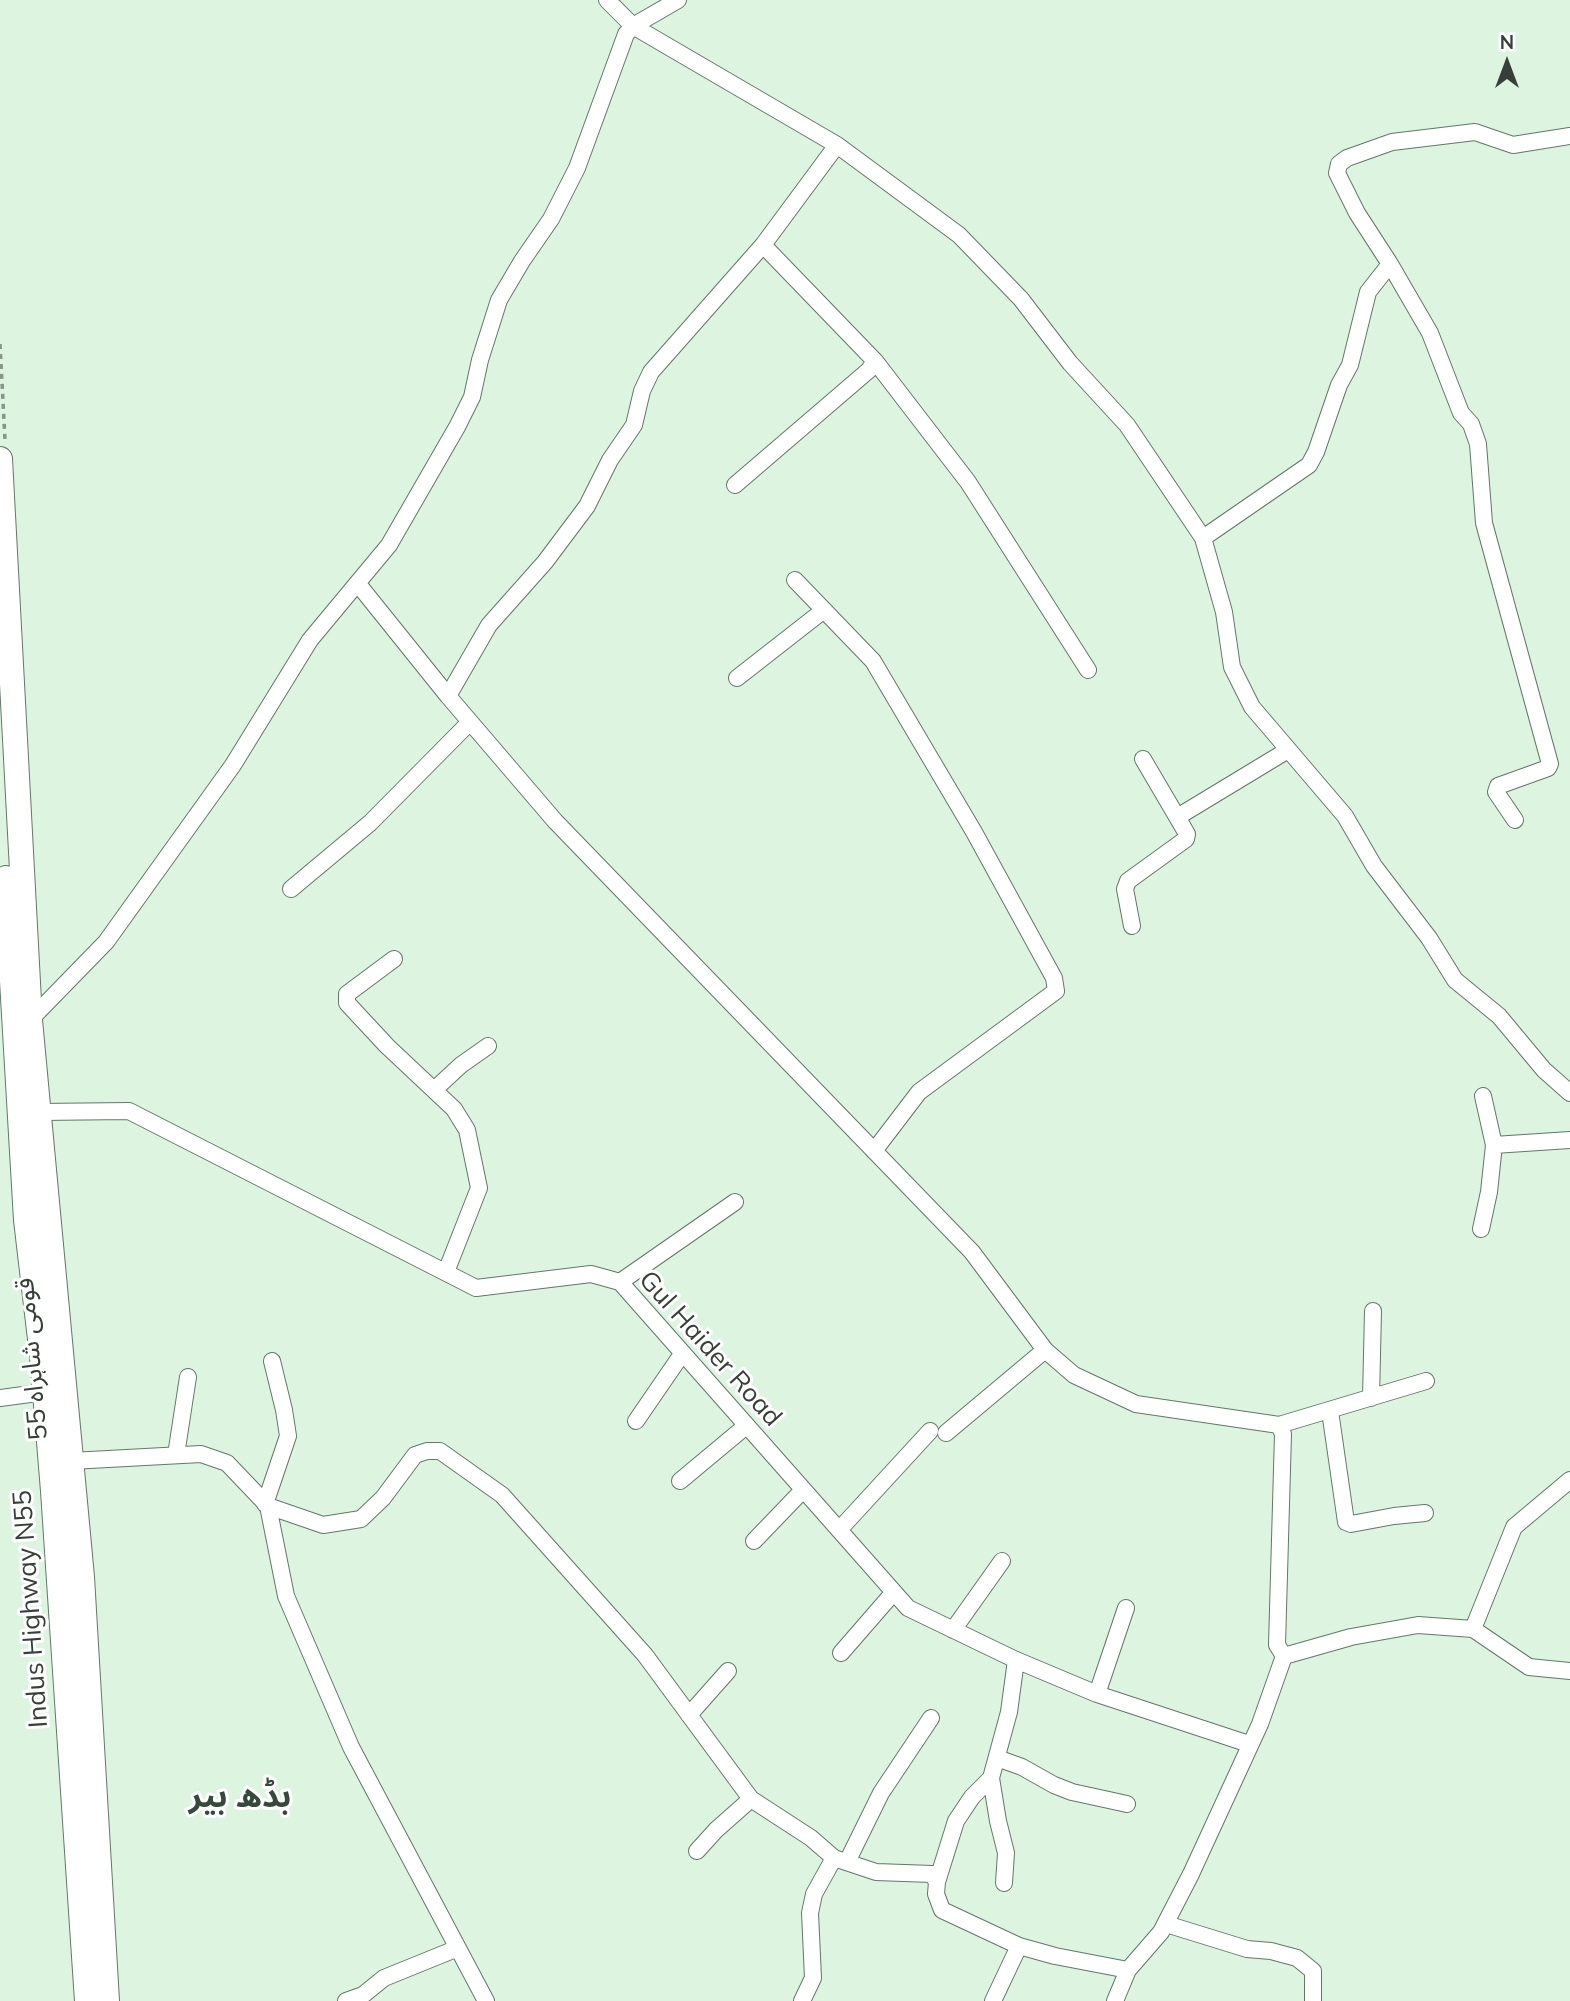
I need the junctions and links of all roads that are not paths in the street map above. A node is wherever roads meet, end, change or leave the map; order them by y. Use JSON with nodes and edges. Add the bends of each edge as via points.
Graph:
{"nodes":[{"id":1,"x":607,"y":0,"type":"edge"},
{"id":2,"x":678,"y":0,"type":"edge"},
{"id":3,"x":633,"y":26,"type":"junction"},
{"id":4,"x":1570,"y":136,"type":"edge"},
{"id":5,"x":837,"y":145,"type":"junction"},
{"id":6,"x":763,"y":245,"type":"junction"},
{"id":7,"x":1390,"y":264,"type":"junction"},
{"id":8,"x":875,"y":361,"type":"junction"},
{"id":9,"x":0,"y":459,"type":"edge"},
{"id":10,"x":735,"y":485,"type":"dead end"},
{"id":11,"x":1203,"y":538,"type":"junction"},
{"id":12,"x":795,"y":580,"type":"dead end"},
{"id":13,"x":358,"y":584,"type":"junction"},
{"id":14,"x":824,"y":610,"type":"junction"},
{"id":15,"x":1088,"y":670,"type":"dead end"},
{"id":16,"x":737,"y":678,"type":"dead end"},
{"id":17,"x":447,"y":696,"type":"junction"},
{"id":18,"x":470,"y":722,"type":"junction"},
{"id":19,"x":1288,"y":750,"type":"junction"},
{"id":20,"x":0,"y":752,"type":"edge"},
{"id":21,"x":1143,"y":760,"type":"dead end"},
{"id":22,"x":1178,"y":816,"type":"junction"},
{"id":23,"x":1515,"y":820,"type":"dead end"},
{"id":24,"x":291,"y":889,"type":"dead end"},
{"id":25,"x":1132,"y":926,"type":"dead end"},
{"id":26,"x":5,"y":944,"type":"edge"},
{"id":27,"x":394,"y":959,"type":"dead end"},
{"id":28,"x":30,"y":1020,"type":"junction"},
{"id":29,"x":488,"y":1046,"type":"dead end"},
{"id":30,"x":434,"y":1090,"type":"junction"},
{"id":31,"x":1570,"y":1093,"type":"edge"},
{"id":32,"x":1483,"y":1096,"type":"dead end"},
{"id":33,"x":38,"y":1112,"type":"junction"},
{"id":34,"x":1570,"y":1140,"type":"edge"},
{"id":35,"x":1494,"y":1145,"type":"junction"},
{"id":36,"x":874,"y":1151,"type":"junction"},
{"id":37,"x":735,"y":1202,"type":"dead end"},
{"id":38,"x":1481,"y":1228,"type":"dead end"},
{"id":39,"x":446,"y":1272,"type":"junction"},
{"id":40,"x":620,"y":1282,"type":"junction"},
{"id":41,"x":1373,"y":1311,"type":"dead end"},
{"id":42,"x":1045,"y":1350,"type":"junction"},
{"id":43,"x":681,"y":1354,"type":"junction"},
{"id":44,"x":272,"y":1361,"type":"dead end"},
{"id":45,"x":188,"y":1377,"type":"dead end"},
{"id":46,"x":1426,"y":1381,"type":"dead end"},
{"id":47,"x":45,"y":1392,"type":"junction"},
{"id":48,"x":0,"y":1398,"type":"edge"},
{"id":49,"x":1371,"y":1398,"type":"junction"},
{"id":50,"x":1329,"y":1411,"type":"junction"},
{"id":51,"x":636,"y":1421,"type":"dead end"},
{"id":52,"x":1279,"y":1424,"type":"junction"},
{"id":53,"x":746,"y":1426,"type":"junction"},
{"id":54,"x":929,"y":1431,"type":"dead end"},
{"id":55,"x":946,"y":1433,"type":"dead end"},
{"id":56,"x":176,"y":1455,"type":"junction"},
{"id":57,"x":71,"y":1461,"type":"junction"},
{"id":58,"x":1570,"y":1480,"type":"edge"},
{"id":59,"x":680,"y":1481,"type":"dead end"},
{"id":60,"x":803,"y":1490,"type":"junction"},
{"id":61,"x":267,"y":1505,"type":"junction"},
{"id":62,"x":1425,"y":1513,"type":"dead end"},
{"id":63,"x":839,"y":1530,"type":"junction"},
{"id":64,"x":754,"y":1541,"type":"dead end"},
{"id":65,"x":1003,"y":1561,"type":"dead end"},
{"id":66,"x":894,"y":1592,"type":"junction"},
{"id":67,"x":1126,"y":1608,"type":"dead end"},
{"id":68,"x":1473,"y":1629,"type":"junction"},
{"id":69,"x":953,"y":1630,"type":"junction"},
{"id":70,"x":841,"y":1653,"type":"dead end"},
{"id":71,"x":1284,"y":1656,"type":"junction"},
{"id":72,"x":1016,"y":1660,"type":"junction"},
{"id":73,"x":728,"y":1671,"type":"dead end"},
{"id":74,"x":1570,"y":1671,"type":"edge"},
{"id":75,"x":1097,"y":1693,"type":"junction"},
{"id":76,"x":690,"y":1715,"type":"junction"},
{"id":77,"x":931,"y":1718,"type":"dead end"},
{"id":78,"x":1249,"y":1744,"type":"junction"},
{"id":79,"x":998,"y":1758,"type":"junction"},
{"id":80,"x":991,"y":1778,"type":"junction"},
{"id":81,"x":751,"y":1799,"type":"junction"},
{"id":82,"x":1127,"y":1804,"type":"dead end"},
{"id":83,"x":697,"y":1851,"type":"dead end"},
{"id":84,"x":841,"y":1860,"type":"junction"},
{"id":85,"x":937,"y":1882,"type":"junction"},
{"id":86,"x":1004,"y":1883,"type":"dead end"},
{"id":87,"x":1166,"y":1924,"type":"junction"},
{"id":88,"x":1019,"y":1946,"type":"junction"},
{"id":89,"x":458,"y":1948,"type":"junction"},
{"id":90,"x":1128,"y":1970,"type":"junction"},
{"id":91,"x":87,"y":2001,"type":"edge"},
{"id":92,"x":107,"y":2001,"type":"edge"},
{"id":93,"x":346,"y":2001,"type":"edge"},
{"id":94,"x":486,"y":2001,"type":"edge"},
{"id":95,"x":802,"y":2001,"type":"edge"},
{"id":96,"x":993,"y":2001,"type":"edge"},
{"id":97,"x":1115,"y":2001,"type":"edge"},
{"id":98,"x":1313,"y":2001,"type":"edge"}],
"edges":[{"from":1,"to":3,"type":"street"},
{"from":2,"to":3,"type":"street"},
{"from":3,"to":5,"type":"street"},
{"from":3,"to":13,"type":"street","via":[[616,57],[577,168],[551,219],[499,300],[472,397],[389,545]]},
{"from":4,"to":7,"type":"street","via":[[1513,145],[1475,132],[1392,142],[1347,158],[1337,173]]},
{"from":5,"to":6,"type":"street"},
{"from":5,"to":11,"type":"street","via":[[959,235],[1021,299],[1070,363],[1127,425]]},
{"from":6,"to":8,"type":"street"},
{"from":6,"to":17,"type":"street","via":[[651,372],[634,425],[587,506],[489,625]]},
{"from":7,"to":11,"type":"street","via":[[1368,292],[1350,365],[1309,465]]},
{"from":7,"to":23,"type":"street","via":[[1430,333],[1478,444],[1485,523],[1550,764],[1498,786],[1496,792]]},
{"from":8,"to":10,"type":"street"},
{"from":8,"to":15,"type":"street","via":[[968,482]]},
{"from":9,"to":28,"type":"highway","name":"قومی شاہراہ 55"},
{"from":11,"to":19,"type":"street","via":[[1224,612],[1232,667],[1252,707]]},
{"from":12,"to":14,"type":"street"},
{"from":13,"to":17,"type":"street"},
{"from":13,"to":28,"type":"street","via":[[310,640],[233,765],[106,942]]},
{"from":14,"to":16,"type":"street"},
{"from":14,"to":36,"type":"street","via":[[873,661],[981,844],[1054,978],[1056,991],[919,1092]]},
{"from":17,"to":18,"type":"street"},
{"from":18,"to":24,"type":"street","via":[[370,823]]},
{"from":18,"to":36,"type":"street","via":[[555,821]]},
{"from":19,"to":22,"type":"street"},
{"from":19,"to":31,"type":"street","via":[[1345,816],[1374,866],[1455,980],[1499,1016],[1544,1070]]},
{"from":20,"to":26,"type":"highway","name":"Indus Highway N55"},
{"from":21,"to":22,"type":"street"},
{"from":22,"to":25,"type":"street","via":[[1188,834],[1186,839],[1128,881],[1125,889]]},
{"from":26,"to":47,"type":"highway","name":"Indus Highway N55","via":[[26,1220]]},
{"from":27,"to":30,"type":"street","via":[[347,994],[347,1003]]},
{"from":28,"to":33,"type":"highway","name":"قومی شاہراہ 55"},
{"from":29,"to":30,"type":"street"},
{"from":30,"to":39,"type":"street","via":[[467,1130],[479,1188]]},
{"from":32,"to":35,"type":"street"},
{"from":33,"to":39,"type":"street","name":"Gul Haider Road","via":[[129,1111]]},
{"from":33,"to":57,"type":"highway","name":"قومی شاہراہ 55"},
{"from":34,"to":35,"type":"street"},
{"from":35,"to":38,"type":"street"},
{"from":36,"to":42,"type":"street","via":[[972,1252]]},
{"from":37,"to":40,"type":"street"},
{"from":39,"to":40,"type":"street","name":"Gul Haider Road","via":[[476,1288],[591,1274]]},
{"from":40,"to":43,"type":"street","name":"Gul Haider Road"},
{"from":41,"to":49,"type":"street"},
{"from":42,"to":52,"type":"street","via":[[1074,1375],[1136,1404]]},
{"from":42,"to":55,"type":"street"},
{"from":43,"to":51,"type":"street"},
{"from":43,"to":53,"type":"street","name":"Gul Haider Road"},
{"from":44,"to":61,"type":"street","via":[[288,1436]]},
{"from":45,"to":56,"type":"street"},
{"from":46,"to":49,"type":"street"},
{"from":47,"to":48,"type":"street"},
{"from":47,"to":91,"type":"highway","name":"Indus Highway N55"},
{"from":49,"to":50,"type":"street"},
{"from":50,"to":52,"type":"street"},
{"from":50,"to":62,"type":"street","via":[[1346,1522]]},
{"from":52,"to":71,"type":"street","via":[[1283,1434],[1277,1645]]},
{"from":53,"to":59,"type":"street"},
{"from":53,"to":60,"type":"street","name":"Gul Haider Road"},
{"from":54,"to":63,"type":"street"},
{"from":56,"to":57,"type":"street"},
{"from":56,"to":61,"type":"street","via":[[201,1454],[227,1463]]},
{"from":57,"to":92,"type":"highway","name":"قومی شاہراہ 55"},
{"from":58,"to":68,"type":"street","via":[[1514,1527]]},
{"from":60,"to":63,"type":"street","name":"Gul Haider Road"},
{"from":60,"to":64,"type":"street"},
{"from":61,"to":76,"type":"street","via":[[323,1525],[360,1519],[383,1498],[415,1455],[440,1451],[502,1495],[645,1655]]},
{"from":61,"to":89,"type":"street","via":[[286,1596],[340,1722]]},
{"from":63,"to":66,"type":"street","name":"Gul Haider Road"},
{"from":65,"to":69,"type":"street"},
{"from":66,"to":69,"type":"street","name":"Gul Haider Road","via":[[908,1608]]},
{"from":66,"to":70,"type":"street"},
{"from":67,"to":75,"type":"street"},
{"from":68,"to":71,"type":"street","via":[[1418,1625]]},
{"from":68,"to":74,"type":"street","via":[[1529,1667]]},
{"from":69,"to":72,"type":"street","name":"Gul Haider Road"},
{"from":71,"to":78,"type":"street"},
{"from":72,"to":75,"type":"street","name":"Gul Haider Road"},
{"from":72,"to":79,"type":"street"},
{"from":73,"to":76,"type":"street"},
{"from":75,"to":78,"type":"street","name":"Gul Haider Road"},
{"from":76,"to":81,"type":"street"},
{"from":77,"to":84,"type":"street"},
{"from":78,"to":87,"type":"street"},
{"from":79,"to":80,"type":"street"},
{"from":79,"to":82,"type":"street","via":[[1072,1792]]},
{"from":80,"to":85,"type":"street","via":[[956,1821]]},
{"from":80,"to":86,"type":"street","via":[[1006,1853]]},
{"from":81,"to":83,"type":"street"},
{"from":81,"to":84,"type":"street"},
{"from":84,"to":85,"type":"street","via":[[876,1872],[932,1874]]},
{"from":84,"to":95,"type":"street","via":[[814,1894],[810,1913],[813,1978]]},
{"from":85,"to":88,"type":"street","via":[[942,1910]]},
{"from":87,"to":90,"type":"street"},
{"from":87,"to":98,"type":"street","via":[[1247,1949],[1297,1958],[1313,1969]]},
{"from":88,"to":90,"type":"street"},
{"from":88,"to":96,"type":"street"},
{"from":89,"to":93,"type":"street","via":[[383,1978],[363,1995]]},
{"from":89,"to":94,"type":"street"},
{"from":90,"to":97,"type":"street"}]}
